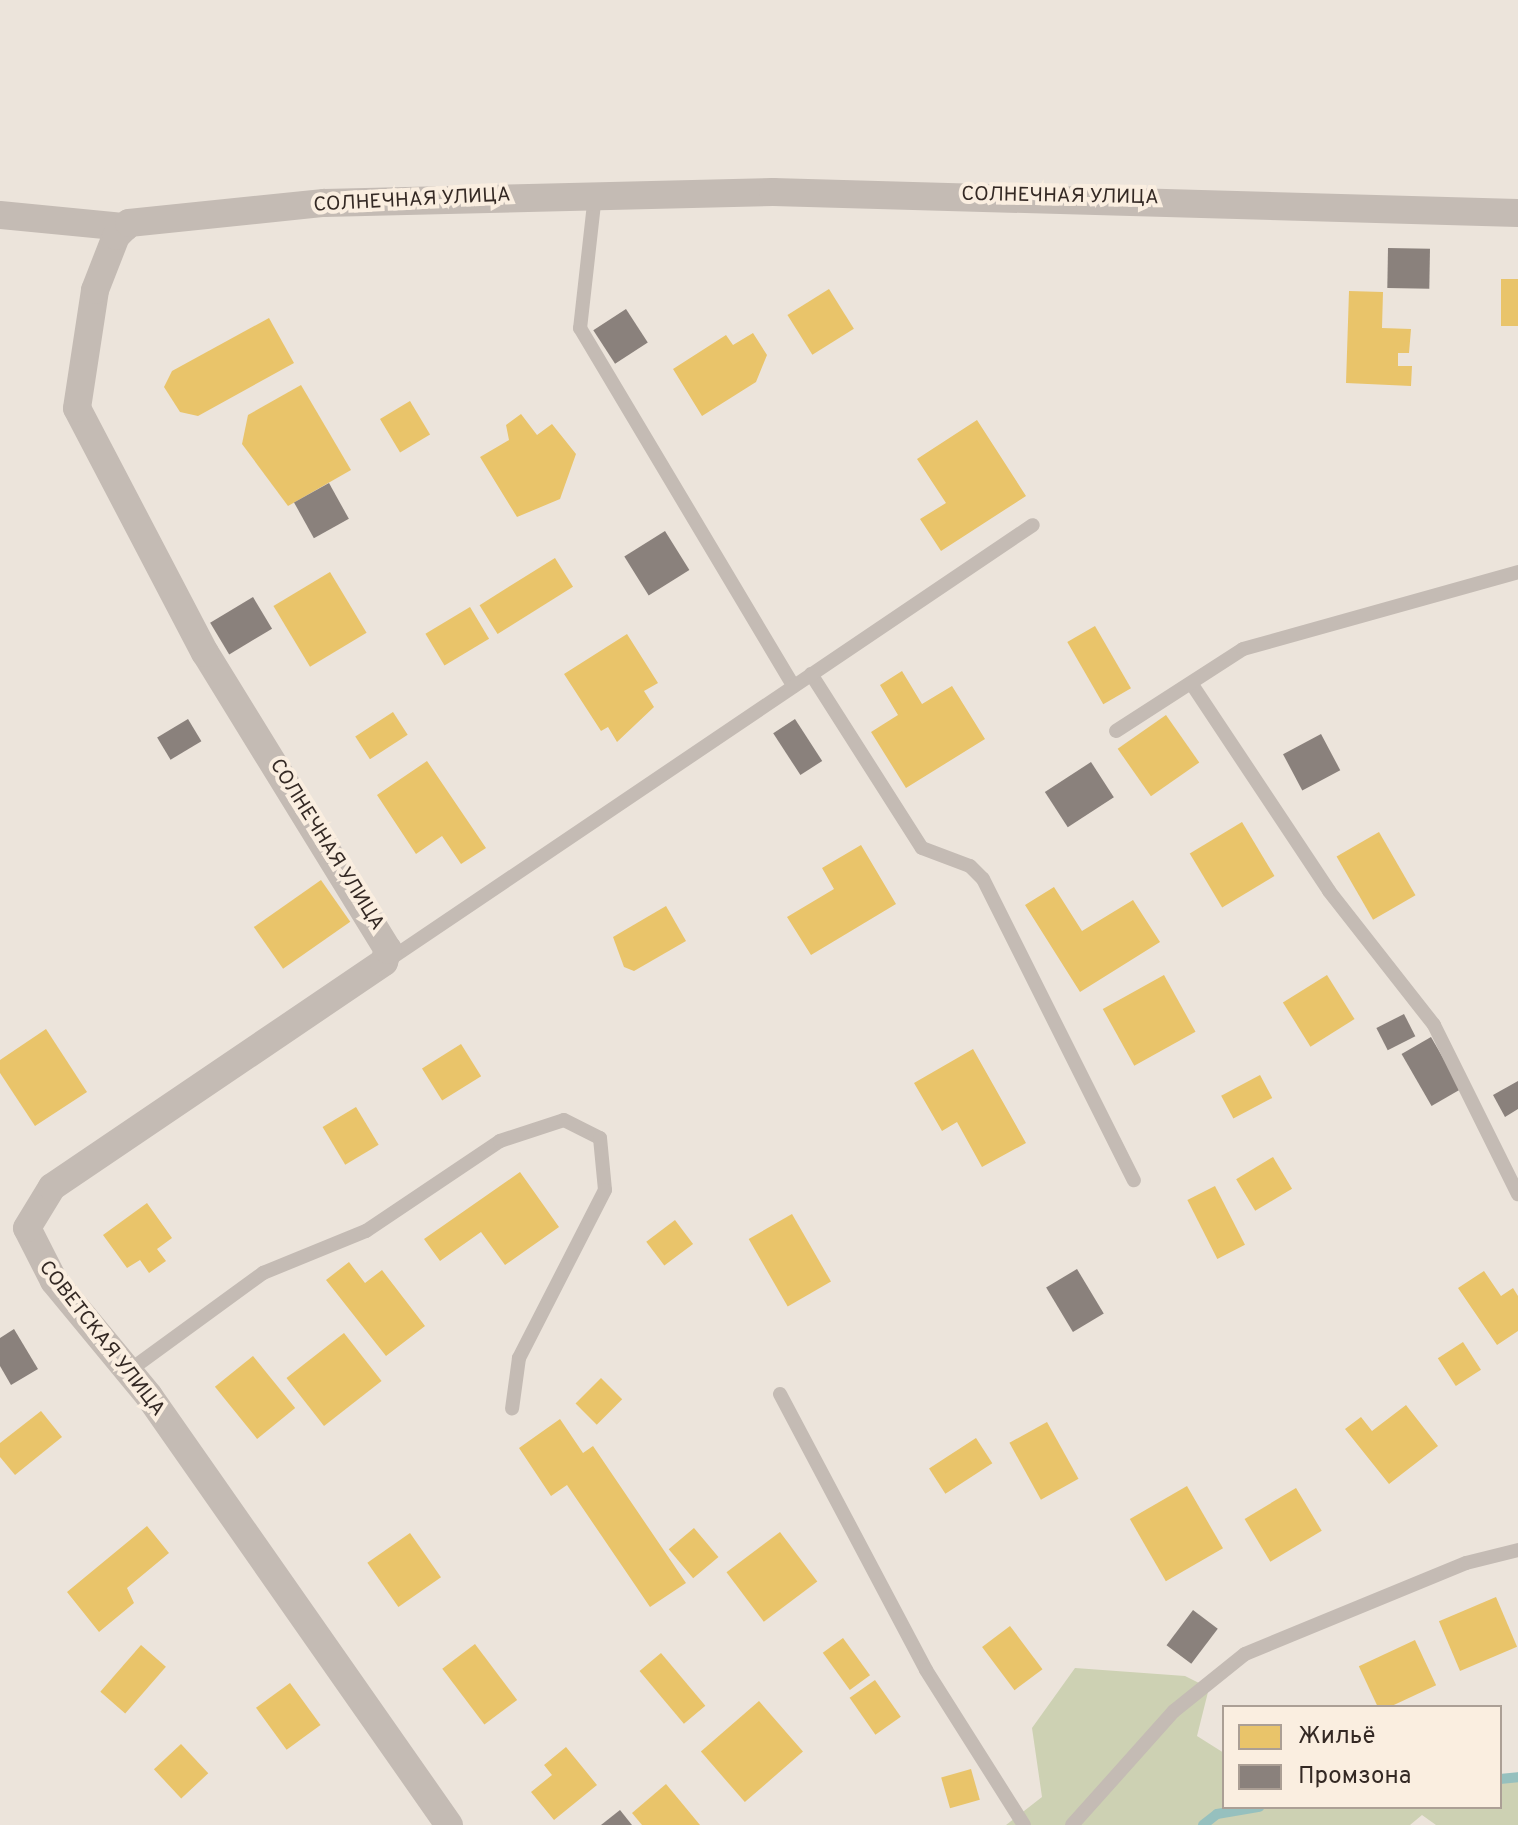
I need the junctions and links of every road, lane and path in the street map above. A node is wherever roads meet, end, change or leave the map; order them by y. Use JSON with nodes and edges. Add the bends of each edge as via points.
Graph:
{"nodes":[{"id":1,"x":595,"y":195,"type":"junction"},
{"id":2,"x":1518,"y":213,"type":"edge"},
{"id":3,"x":0,"y":215,"type":"edge"},
{"id":4,"x":125,"y":227,"type":"junction"},
{"id":5,"x":1033,"y":525,"type":"dead end"},
{"id":6,"x":1518,"y":572,"type":"edge"},
{"id":7,"x":811,"y":674,"type":"junction"},
{"id":8,"x":793,"y":686,"type":"junction"},
{"id":9,"x":1193,"y":686,"type":"junction"},
{"id":10,"x":1116,"y":731,"type":"dead end"},
{"id":11,"x":386,"y":956,"type":"junction"},
{"id":12,"x":1134,"y":1180,"type":"dead end"},
{"id":13,"x":1518,"y":1194,"type":"edge"},
{"id":14,"x":130,"y":1370,"type":"junction"},
{"id":15,"x":780,"y":1394,"type":"dead end"},
{"id":16,"x":512,"y":1409,"type":"dead end"},
{"id":17,"x":1518,"y":1550,"type":"edge"},
{"id":18,"x":449,"y":1825,"type":"edge"},
{"id":19,"x":1024,"y":1825,"type":"edge"},
{"id":20,"x":1072,"y":1825,"type":"edge"}],
"edges":[{"from":1,"to":2,"type":"street","name":"СОЛНЕЧНАЯ УЛИЦА","via":[[894,193]]},
{"from":1,"to":4,"type":"street","name":"СОЛНЕЧНАЯ УЛИЦА","via":[[324,203]]},
{"from":1,"to":8,"type":"lane","via":[[580,328]]},
{"from":3,"to":4,"type":"street"},
{"from":4,"to":11,"type":"street","name":"СОЛНЕЧНАЯ УЛИЦА","via":[[95,290],[77,408],[205,653]]},
{"from":5,"to":7,"type":"lane"},
{"from":6,"to":9,"type":"lane","via":[[1243,649]]},
{"from":7,"to":8,"type":"lane"},
{"from":7,"to":12,"type":"lane","via":[[922,848],[983,879]]},
{"from":8,"to":11,"type":"lane"},
{"from":9,"to":10,"type":"lane"},
{"from":9,"to":13,"type":"lane","via":[[1329,891],[1434,1025]]},
{"from":11,"to":14,"type":"street","name":"СОВЕТСКАЯ УЛИЦА","via":[[103,1150],[35,1207],[27,1228],[33,1252]]},
{"from":14,"to":16,"type":"lane","via":[[263,1273],[366,1231],[500,1141],[564,1120],[600,1138],[605,1190],[519,1358]]},
{"from":14,"to":18,"type":"street","name":"СОВЕТСКАЯ УЛИЦА"},
{"from":15,"to":19,"type":"lane","via":[[926,1670]]},
{"from":17,"to":20,"type":"lane","via":[[1466,1563],[1245,1654],[1174,1711]]}]}
